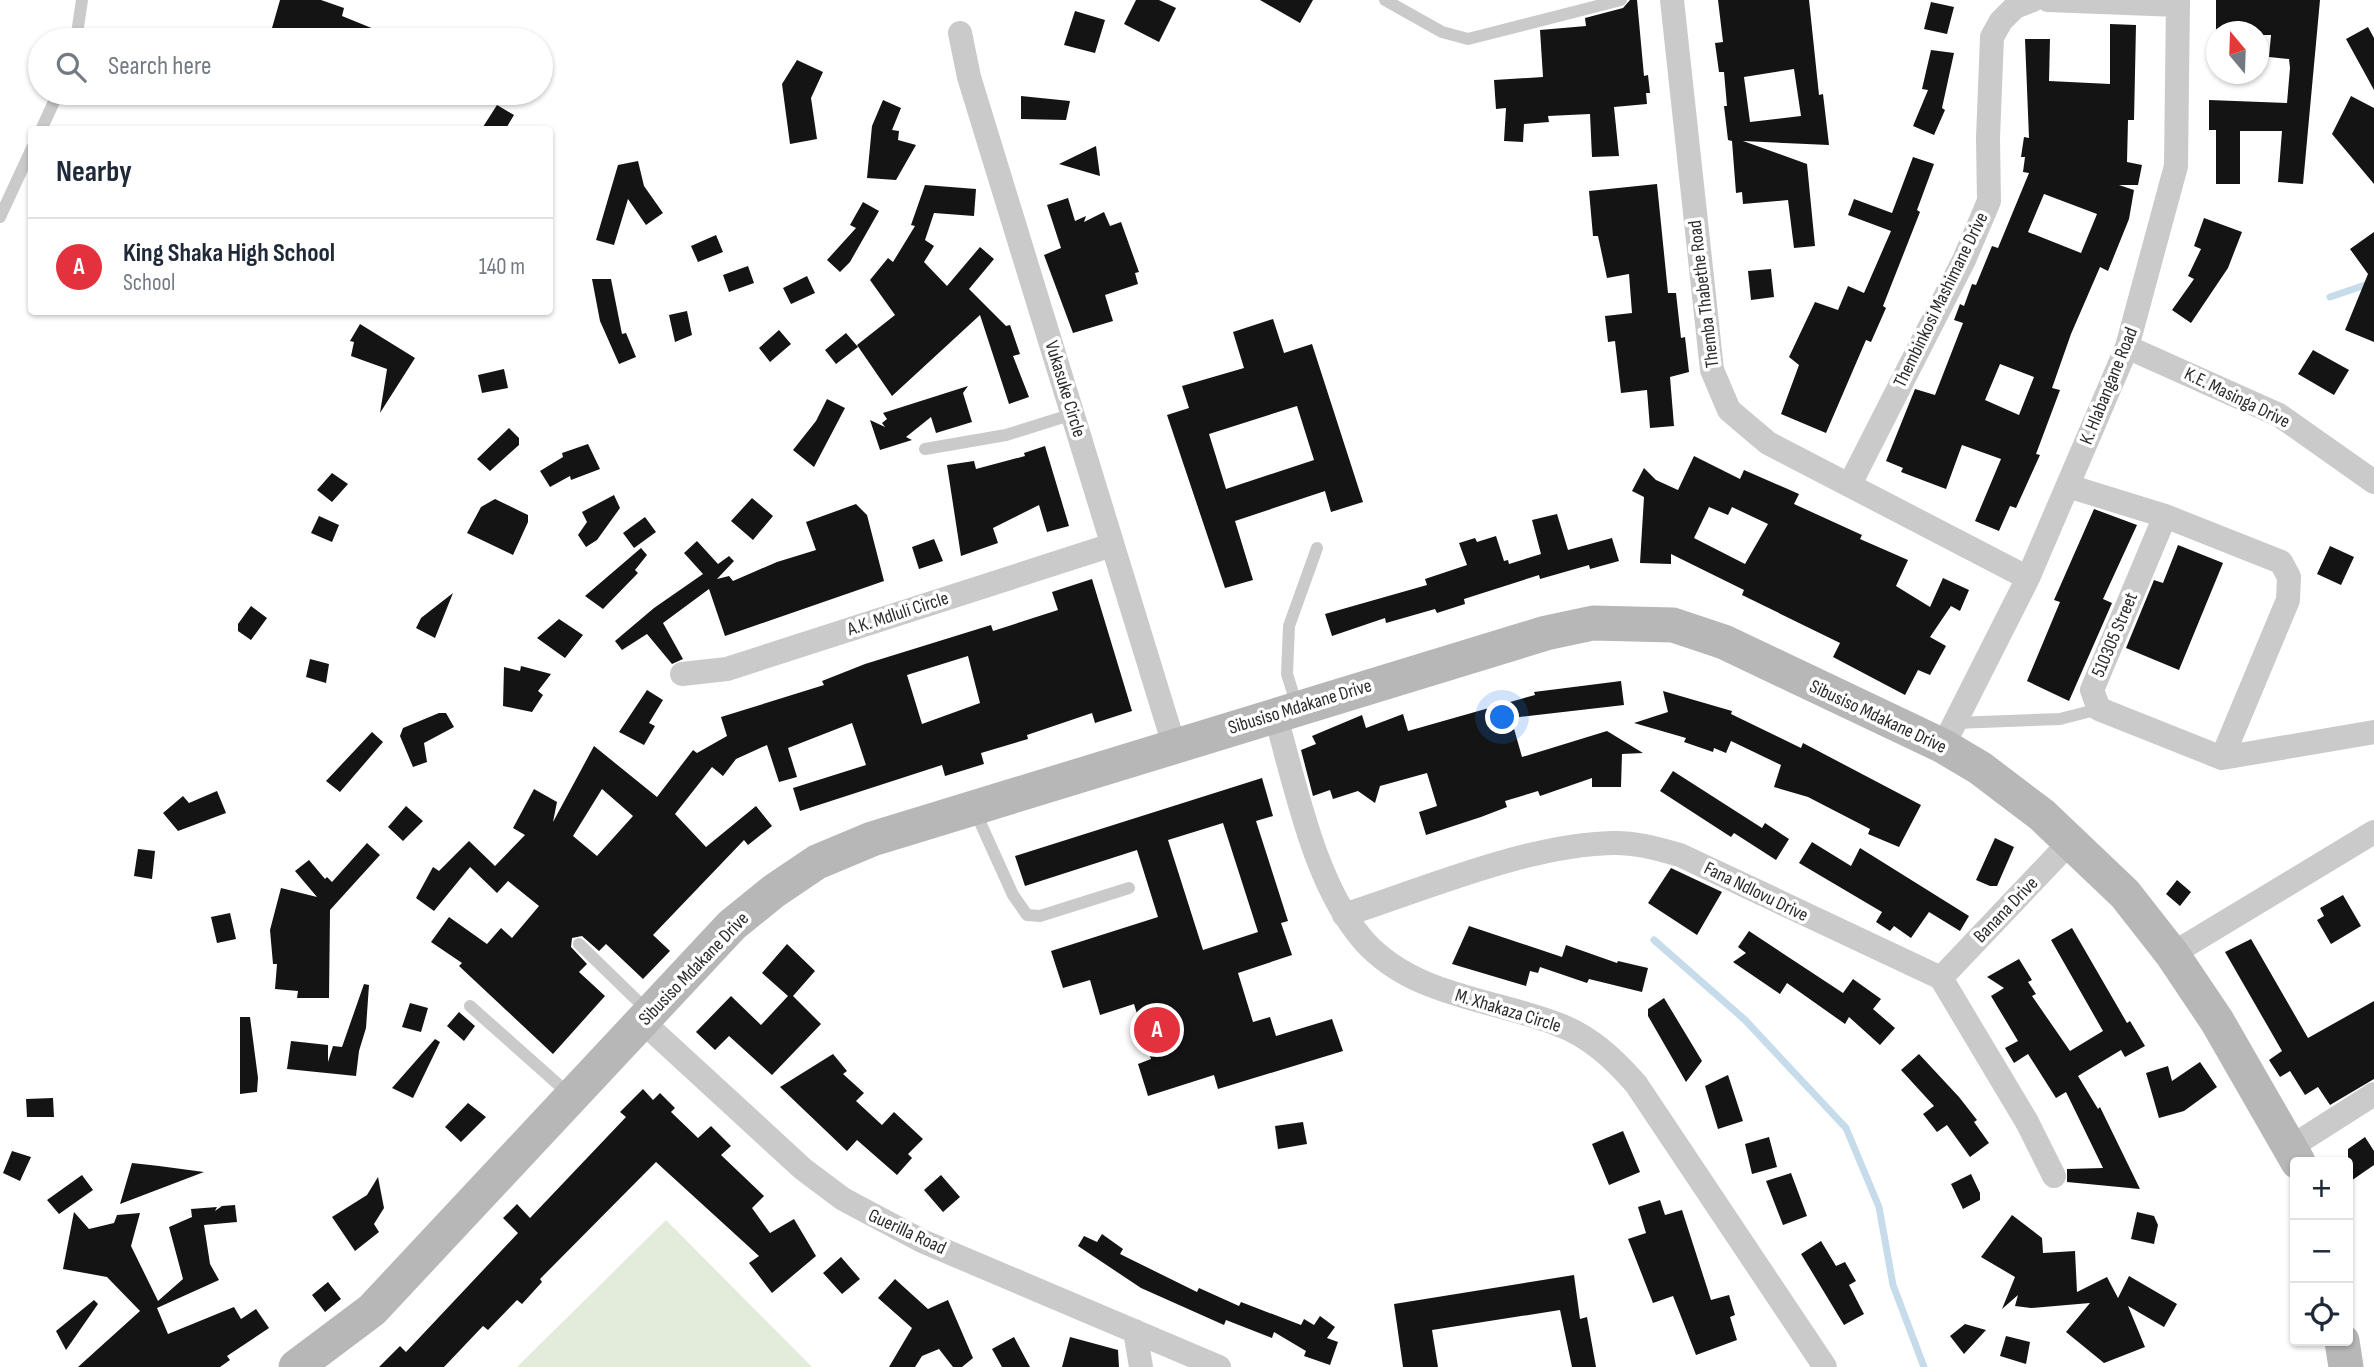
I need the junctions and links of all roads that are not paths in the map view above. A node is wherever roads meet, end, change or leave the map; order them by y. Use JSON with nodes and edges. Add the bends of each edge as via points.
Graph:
{"nodes":[{"id":1,"x":82,"y":0,"type":"edge"},
{"id":2,"x":1385,"y":0,"type":"edge"},
{"id":3,"x":1621,"y":0,"type":"edge"},
{"id":4,"x":1672,"y":0,"type":"edge"},
{"id":5,"x":2033,"y":0,"type":"edge"},
{"id":6,"x":2048,"y":0,"type":"edge"},
{"id":7,"x":2178,"y":2,"type":"edge"},
{"id":8,"x":78,"y":28,"type":"edge"},
{"id":9,"x":960,"y":33,"type":"dead end"},
{"id":10,"x":52,"y":105,"type":"edge"},
{"id":11,"x":43,"y":126,"type":"edge"},
{"id":12,"x":28,"y":157,"type":"edge"},
{"id":13,"x":0,"y":217,"type":"edge"},
{"id":14,"x":2127,"y":347,"type":"junction"},
{"id":15,"x":1073,"y":414,"type":"junction"},
{"id":16,"x":925,"y":449,"type":"dead end"},
{"id":17,"x":2374,"y":482,"type":"edge"},
{"id":18,"x":1850,"y":484,"type":"junction"},
{"id":19,"x":2068,"y":486,"type":"junction"},
{"id":20,"x":2165,"y":516,"type":"junction"},
{"id":21,"x":1112,"y":545,"type":"junction"},
{"id":22,"x":1317,"y":548,"type":"dead end"},
{"id":23,"x":2028,"y":578,"type":"junction"},
{"id":24,"x":682,"y":674,"type":"dead end"},
{"id":25,"x":2099,"y":709,"type":"junction"},
{"id":26,"x":1286,"y":711,"type":"junction"},
{"id":27,"x":2374,"y":732,"type":"edge"},
{"id":28,"x":1949,"y":735,"type":"junction"},
{"id":29,"x":1174,"y":745,"type":"junction"},
{"id":30,"x":2222,"y":758,"type":"junction"},
{"id":31,"x":973,"y":808,"type":"junction"},
{"id":32,"x":2374,"y":832,"type":"edge"},
{"id":33,"x":2071,"y":841,"type":"junction"},
{"id":34,"x":1129,"y":888,"type":"dead end"},
{"id":35,"x":1344,"y":915,"type":"junction"},
{"id":36,"x":579,"y":944,"type":"dead end"},
{"id":37,"x":2172,"y":954,"type":"junction"},
{"id":38,"x":1941,"y":978,"type":"junction"},
{"id":39,"x":470,"y":1006,"type":"dead end"},
{"id":40,"x":647,"y":1018,"type":"junction"},
{"id":41,"x":2374,"y":1094,"type":"edge"},
{"id":42,"x":572,"y":1097,"type":"junction"},
{"id":43,"x":2295,"y":1154,"type":"edge"},
{"id":44,"x":2054,"y":1176,"type":"dead end"},
{"id":45,"x":1135,"y":1331,"type":"junction"},
{"id":46,"x":2343,"y":1346,"type":"edge"},
{"id":47,"x":296,"y":1367,"type":"edge"},
{"id":48,"x":1141,"y":1367,"type":"edge"},
{"id":49,"x":1219,"y":1367,"type":"edge"},
{"id":50,"x":1825,"y":1367,"type":"edge"},
{"id":51,"x":2346,"y":1367,"type":"edge"}],
"edges":[{"from":1,"to":8,"type":"lane"},
{"from":2,"to":3,"type":"lane","via":[[1441,32],[1468,39]]},
{"from":4,"to":18,"type":"street","name":"Themba Thabethe Road","via":[[1712,370],[1720,396],[1742,425],[1768,443]]},
{"from":5,"to":18,"type":"street","name":"Thembinkosi Mashimane Drive","via":[[2015,7],[1992,37],[1989,201],[1964,260]]},
{"from":6,"to":7,"type":"street"},
{"from":7,"to":14,"type":"street","name":"K. Hlabangane Road","via":[[2176,166]]},
{"from":9,"to":15,"type":"street","name":"Vukasuke Circle","via":[[969,77]]},
{"from":10,"to":11,"type":"lane"},
{"from":12,"to":13,"type":"lane"},
{"from":14,"to":17,"type":"street","name":"K.E. Masinga Drive","via":[[2278,415]]},
{"from":14,"to":19,"type":"street","name":"K. Hlabangane Road"},
{"from":15,"to":16,"type":"lane","via":[[1006,435]]},
{"from":15,"to":21,"type":"street","name":"Vukasuke Circle"},
{"from":18,"to":23,"type":"street","name":"Themba Thabethe Road"},
{"from":19,"to":20,"type":"street"},
{"from":19,"to":23,"type":"street","name":"K. Hlabangane Road"},
{"from":20,"to":25,"type":"street","name":"510305 Street","via":[[2092,690]]},
{"from":20,"to":30,"type":"street","via":[[2281,562],[2289,577],[2288,600]]},
{"from":21,"to":24,"type":"street","name":"A.K. Mdluli Circle","via":[[727,669]]},
{"from":21,"to":29,"type":"street","name":"Vukasuke Circle"},
{"from":22,"to":26,"type":"lane","via":[[1289,626]]},
{"from":23,"to":28,"type":"street","name":"K. Hlabangane Road"},
{"from":25,"to":28,"type":"lane"},
{"from":25,"to":30,"type":"street"},
{"from":26,"to":28,"type":"street","name":"Sibusiso Mdakane Drive","via":[[1546,633],[1593,624],[1673,625]]},
{"from":26,"to":29,"type":"street","name":"Sibusiso Mdakane Drive"},
{"from":26,"to":35,"type":"street","name":"M. Xhakaza Circle","via":[[1319,861]]},
{"from":27,"to":30,"type":"street"},
{"from":28,"to":33,"type":"street","name":"Sibusiso Mdakane Drive","via":[[1980,768]]},
{"from":29,"to":31,"type":"street","name":"Sibusiso Mdakane Drive"},
{"from":31,"to":34,"type":"lane","via":[[1027,915],[1040,916]]},
{"from":31,"to":40,"type":"street","name":"Sibusiso Mdakane Drive","via":[[817,862],[732,925]]},
{"from":32,"to":37,"type":"street"},
{"from":33,"to":37,"type":"street","name":"Sibusiso Mdakane Drive","via":[[2125,894]]},
{"from":33,"to":38,"type":"street","name":"Banana Drive"},
{"from":35,"to":38,"type":"street","name":"Fana Ndlovu Drive","via":[[1525,856],[1625,844],[1680,855]]},
{"from":35,"to":50,"type":"street","name":"M. Xhakaza Circle","via":[[1365,942],[1412,977],[1446,992],[1559,1024],[1615,1060],[1636,1084]]},
{"from":36,"to":40,"type":"lane"},
{"from":37,"to":43,"type":"street","name":"Sibusiso Mdakane Drive"},
{"from":38,"to":44,"type":"street"},
{"from":39,"to":42,"type":"lane"},
{"from":40,"to":42,"type":"street","name":"Sibusiso Mdakane Drive"},
{"from":40,"to":45,"type":"street","name":"Guerilla Road","via":[[803,1169],[843,1199],[922,1241]]},
{"from":41,"to":43,"type":"street"},
{"from":42,"to":47,"type":"street","name":"Sibusiso Mdakane Drive","via":[[372,1310]]},
{"from":45,"to":48,"type":"street"},
{"from":45,"to":49,"type":"street","name":"Guerilla Road"},
{"from":46,"to":51,"type":"street"}]}
